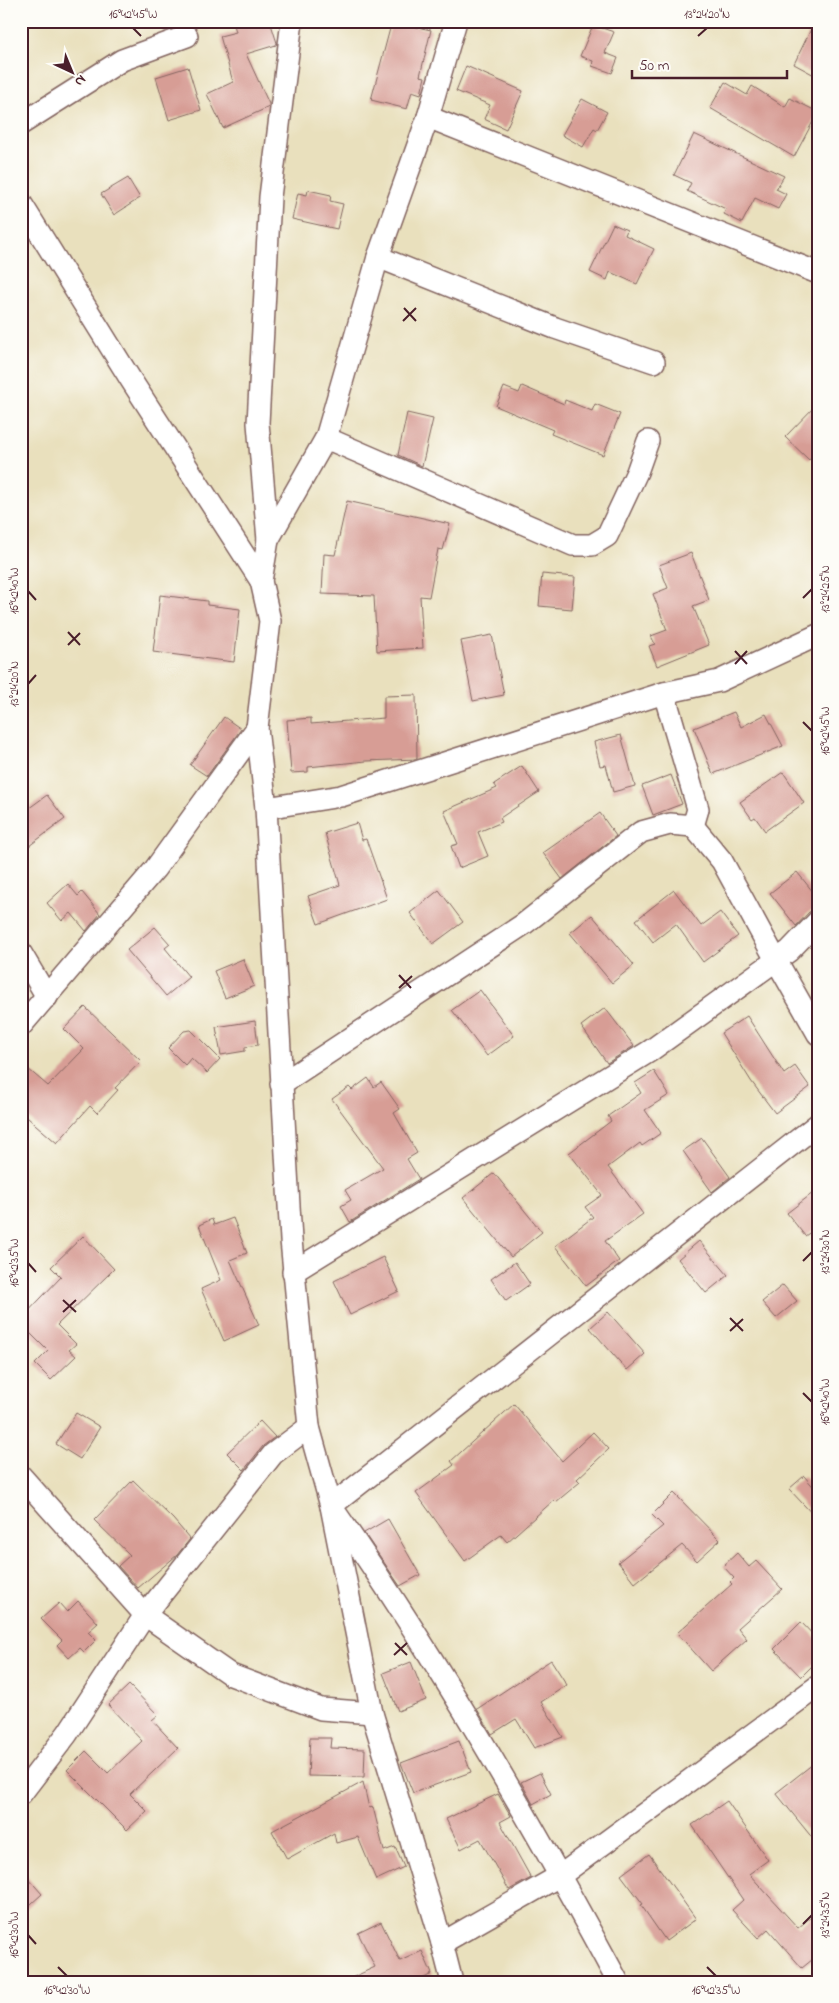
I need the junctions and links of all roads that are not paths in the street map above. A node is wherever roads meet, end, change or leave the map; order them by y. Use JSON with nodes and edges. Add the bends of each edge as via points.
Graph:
{"nodes":[{"id":1,"x":292,"y":21,"type":"edge"},
{"id":2,"x":456,"y":21,"type":"edge"},
{"id":3,"x":187,"y":36,"type":"dead end"},
{"id":4,"x":428,"y":117,"type":"junction"},
{"id":5,"x":21,"y":124,"type":"edge"},
{"id":6,"x":21,"y":203,"type":"edge"},
{"id":7,"x":378,"y":258,"type":"junction"},
{"id":8,"x":818,"y":274,"type":"edge"},
{"id":9,"x":654,"y":362,"type":"dead end"},
{"id":10,"x":326,"y":438,"type":"junction"},
{"id":11,"x":648,"y":441,"type":"dead end"},
{"id":12,"x":268,"y":540,"type":"junction"},
{"id":13,"x":261,"y":581,"type":"junction"},
{"id":14,"x":818,"y":635,"type":"edge"},
{"id":15,"x":664,"y":693,"type":"junction"},
{"id":16,"x":257,"y":728,"type":"junction"},
{"id":17,"x":266,"y":808,"type":"junction"},
{"id":18,"x":693,"y":826,"type":"junction"},
{"id":19,"x":818,"y":921,"type":"edge"},
{"id":20,"x":21,"y":953,"type":"edge"},
{"id":21,"x":776,"y":960,"type":"junction"},
{"id":22,"x":47,"y":997,"type":"junction"},
{"id":23,"x":21,"y":1026,"type":"edge"},
{"id":24,"x":818,"y":1034,"type":"edge"},
{"id":25,"x":281,"y":1084,"type":"junction"},
{"id":26,"x":818,"y":1124,"type":"edge"},
{"id":27,"x":293,"y":1272,"type":"junction"},
{"id":28,"x":309,"y":1427,"type":"junction"},
{"id":29,"x":21,"y":1476,"type":"edge"},
{"id":30,"x":331,"y":1506,"type":"junction"},
{"id":31,"x":145,"y":1615,"type":"junction"},
{"id":32,"x":818,"y":1686,"type":"edge"},
{"id":33,"x":372,"y":1713,"type":"junction"},
{"id":34,"x":21,"y":1794,"type":"edge"},
{"id":35,"x":561,"y":1875,"type":"junction"},
{"id":36,"x":442,"y":1943,"type":"junction"},
{"id":37,"x":452,"y":1982,"type":"edge"},
{"id":38,"x":618,"y":1982,"type":"edge"}],
"edges":[{"from":1,"to":12,"type":"street","via":[[270,197],[258,423]]},
{"from":2,"to":4,"type":"street"},
{"from":3,"to":5,"type":"street","via":[[122,60]]},
{"from":4,"to":7,"type":"street"},
{"from":4,"to":8,"type":"street"},
{"from":6,"to":13,"type":"street"},
{"from":7,"to":9,"type":"street","via":[[555,328]]},
{"from":7,"to":10,"type":"street"},
{"from":10,"to":11,"type":"street","via":[[573,545],[592,545],[607,536]]},
{"from":10,"to":12,"type":"street"},
{"from":12,"to":13,"type":"street"},
{"from":13,"to":16,"type":"street","via":[[270,621]]},
{"from":14,"to":15,"type":"street","via":[[719,680]]},
{"from":15,"to":17,"type":"street","via":[[341,796]]},
{"from":15,"to":18,"type":"street","via":[[698,809]]},
{"from":16,"to":17,"type":"street"},
{"from":16,"to":22,"type":"street","via":[[155,869]]},
{"from":17,"to":25,"type":"street"},
{"from":18,"to":21,"type":"street","via":[[722,861]]},
{"from":18,"to":25,"type":"street","via":[[670,824],[641,832],[524,924]]},
{"from":19,"to":21,"type":"street"},
{"from":20,"to":22,"type":"street"},
{"from":21,"to":24,"type":"street"},
{"from":21,"to":27,"type":"street","via":[[650,1051]]},
{"from":22,"to":23,"type":"street"},
{"from":25,"to":27,"type":"street"},
{"from":26,"to":30,"type":"street"},
{"from":27,"to":28,"type":"street"},
{"from":28,"to":30,"type":"street"},
{"from":28,"to":31,"type":"street","via":[[273,1454]]},
{"from":29,"to":31,"type":"street"},
{"from":30,"to":33,"type":"street"},
{"from":30,"to":35,"type":"street","via":[[447,1681]]},
{"from":31,"to":33,"type":"street","via":[[230,1675],[321,1710]]},
{"from":31,"to":34,"type":"street","via":[[67,1734]]},
{"from":32,"to":35,"type":"street"},
{"from":33,"to":36,"type":"street"},
{"from":35,"to":36,"type":"street"},
{"from":35,"to":38,"type":"street"},
{"from":36,"to":37,"type":"street"}]}
